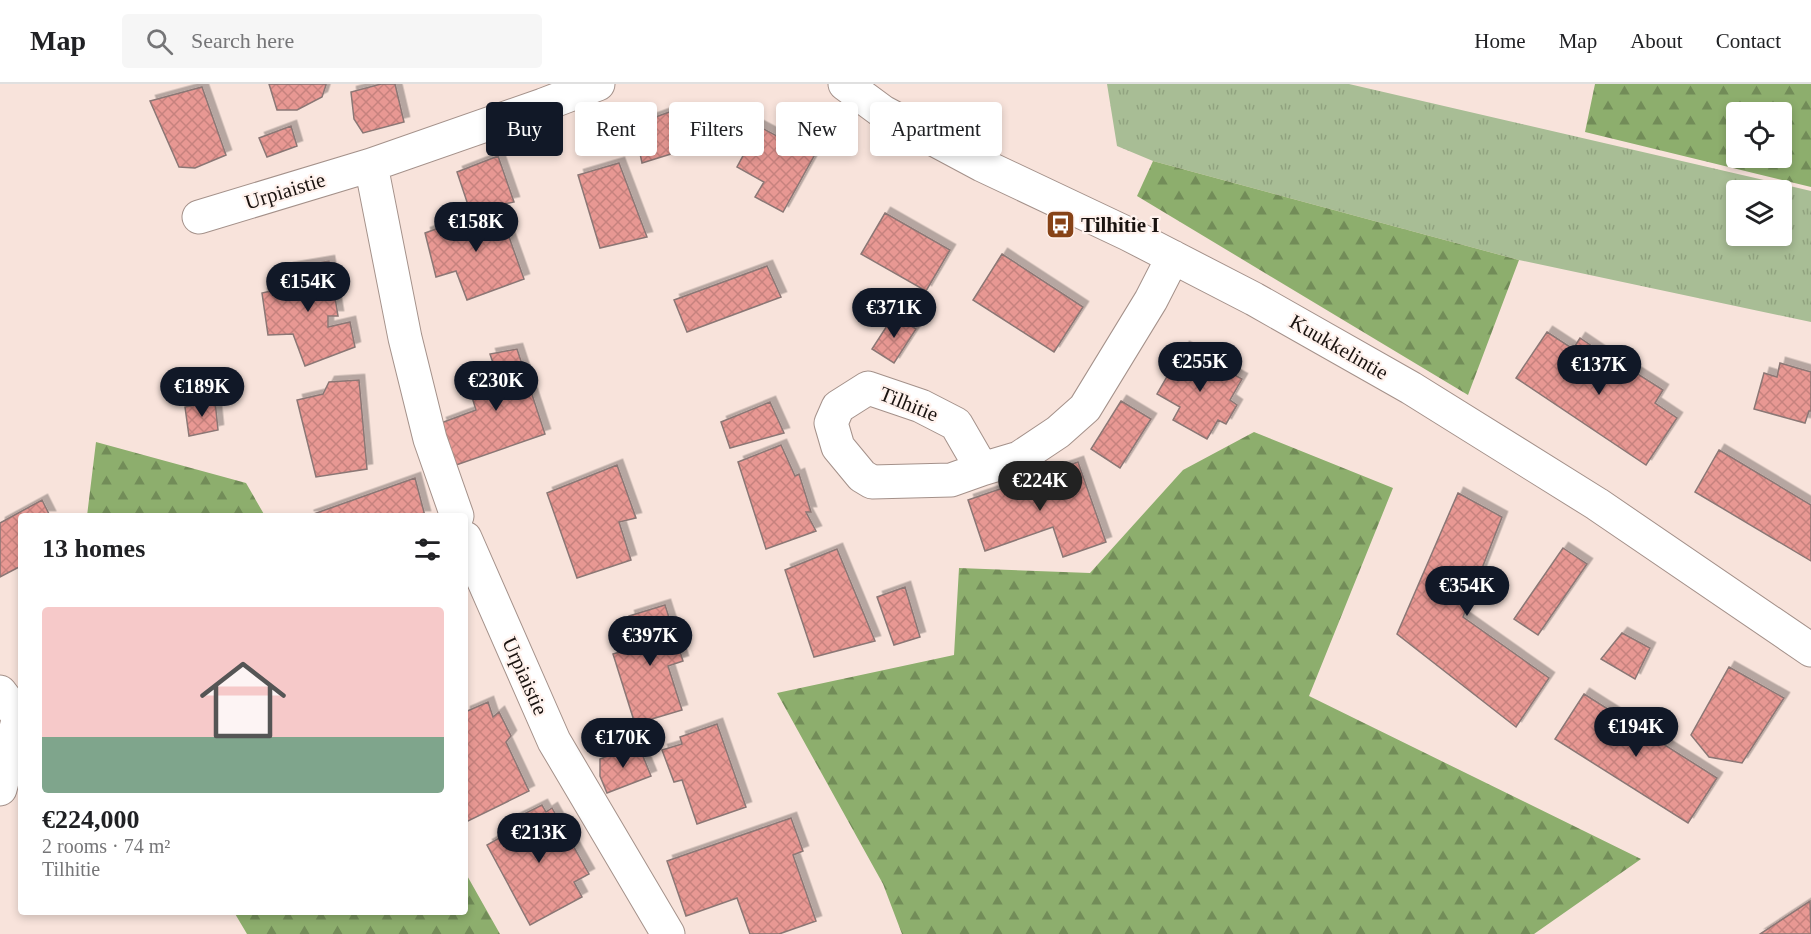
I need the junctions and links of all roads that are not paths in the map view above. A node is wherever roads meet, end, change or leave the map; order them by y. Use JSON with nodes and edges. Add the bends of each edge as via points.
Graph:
{"nodes":[{"id":1,"x":598,"y":84,"type":"edge"},
{"id":2,"x":845,"y":84,"type":"edge"},
{"id":3,"x":371,"y":165,"type":"junction"},
{"id":4,"x":199,"y":217,"type":"dead end"},
{"id":5,"x":1173,"y":256,"type":"junction"},
{"id":6,"x":982,"y":469,"type":"dead end"},
{"id":7,"x":456,"y":513,"type":"edge"},
{"id":8,"x":468,"y":545,"type":"edge"},
{"id":9,"x":1811,"y":650,"type":"edge"},
{"id":10,"x":0,"y":692,"type":"edge"},
{"id":11,"x":18,"y":714,"type":"edge"},
{"id":12,"x":18,"y":724,"type":"edge"},
{"id":13,"x":0,"y":789,"type":"edge"},
{"id":14,"x":668,"y":934,"type":"edge"}],
"edges":[{"from":1,"to":3,"type":"street","name":"Urpiaistie"},
{"from":2,"to":5,"type":"street","name":"Kuukkelintie","via":[[883,112],[982,165]]},
{"from":3,"to":4,"type":"street","name":"Urpiaistie"},
{"from":3,"to":7,"type":"street","via":[[408,349],[430,439]]},
{"from":5,"to":6,"type":"street","via":[[1151,300],[1085,408],[1019,458]]},
{"from":5,"to":9,"type":"street","name":"Kuukkelintie","via":[[1420,394],[1597,504]]},
{"from":8,"to":14,"type":"street","name":"Urpiaistie","via":[[554,741]]},
{"from":10,"to":11,"type":"street"},
{"from":12,"to":13,"type":"street"}]}
